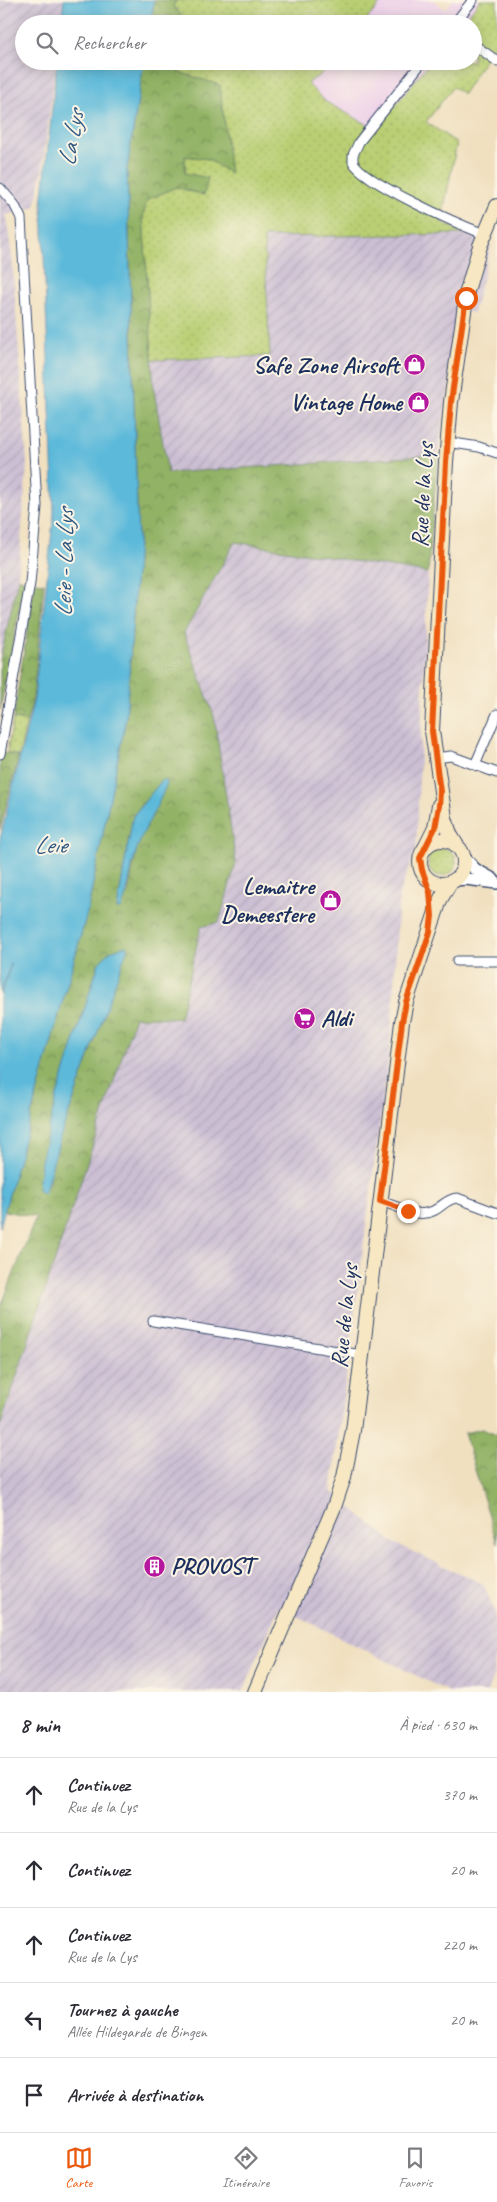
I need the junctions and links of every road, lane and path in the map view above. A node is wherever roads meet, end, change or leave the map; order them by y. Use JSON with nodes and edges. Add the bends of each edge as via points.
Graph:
{"nodes":[{"id":1,"x":473,"y":0,"type":"edge"},
{"id":2,"x":461,"y":15,"type":"edge"},
{"id":3,"x":482,"y":50,"type":"edge"},
{"id":4,"x":497,"y":61,"type":"edge"},
{"id":5,"x":416,"y":70,"type":"edge"},
{"id":6,"x":0,"y":188,"type":"edge"},
{"id":7,"x":497,"y":206,"type":"edge"},
{"id":8,"x":484,"y":234,"type":"junction"},
{"id":9,"x":447,"y":442,"type":"junction"},
{"id":10,"x":497,"y":452,"type":"edge"},
{"id":11,"x":497,"y":714,"type":"edge"},
{"id":12,"x":0,"y":754,"type":"edge"},
{"id":13,"x":435,"y":758,"type":"junction"},
{"id":14,"x":475,"y":765,"type":"junction"},
{"id":15,"x":497,"y":773,"type":"edge"},
{"id":16,"x":440,"y":792,"type":"junction"},
{"id":17,"x":425,"y":848,"type":"junction"},
{"id":18,"x":460,"y":851,"type":"junction"},
{"id":19,"x":424,"y":875,"type":"junction"},
{"id":20,"x":452,"y":881,"type":"junction"},
{"id":21,"x":497,"y":882,"type":"edge"},
{"id":22,"x":430,"y":932,"type":"junction"},
{"id":23,"x":457,"y":961,"type":"dead end"},
{"id":24,"x":497,"y":961,"type":"edge"},
{"id":25,"x":380,"y":1201,"type":"junction"},
{"id":26,"x":497,"y":1213,"type":"edge"},
{"id":27,"x":153,"y":1321,"type":"dead end"},
{"id":28,"x":362,"y":1355,"type":"junction"},
{"id":29,"x":255,"y":1692,"type":"edge"}],
"edges":[{"from":1,"to":2,"type":"street"},
{"from":3,"to":4,"type":"street"},
{"from":5,"to":8,"type":"street","via":[[359,142],[353,162],[369,176],[413,203]]},
{"from":6,"to":12,"type":"street","via":[[21,218],[37,506],[30,584]]},
{"from":7,"to":8,"type":"main road","name":"Rue de la Lys"},
{"from":8,"to":9,"type":"main road","name":"Rue de la Lys","via":[[467,291]]},
{"from":9,"to":10,"type":"street"},
{"from":9,"to":13,"type":"main road","name":"Rue de la Lys","via":[[432,731]]},
{"from":11,"to":14,"type":"street"},
{"from":13,"to":14,"type":"street","via":[[451,756]]},
{"from":13,"to":16,"type":"main road","name":"Rue de la Lys"},
{"from":14,"to":15,"type":"street"},
{"from":16,"to":17,"type":"main road","name":"Rue de la Lys","via":[[435,828]]},
{"from":16,"to":18,"type":"main road","name":"Rue de la Lys","via":[[447,828]]},
{"from":17,"to":18,"type":"main road","via":[[440,840],[450,841]]},
{"from":17,"to":19,"type":"main road","via":[[420,861]]},
{"from":18,"to":20,"type":"main road","via":[[463,870]]},
{"from":18,"to":21,"type":"street","via":[[475,869]]},
{"from":19,"to":20,"type":"main road","via":[[434,883]]},
{"from":19,"to":22,"type":"main road","name":"Rue de la Lys","via":[[432,899]]},
{"from":20,"to":21,"type":"street"},
{"from":20,"to":22,"type":"main road","name":"Rue de la Lys","via":[[443,894]]},
{"from":22,"to":25,"type":"main road","name":"Rue de la Lys","via":[[402,1022]]},
{"from":23,"to":24,"type":"street"},
{"from":25,"to":26,"type":"street","via":[[408,1211],[427,1213],[457,1198]]},
{"from":25,"to":28,"type":"main road","name":"Rue de la Lys"},
{"from":27,"to":28,"type":"street"},
{"from":28,"to":29,"type":"main road","name":"Rue de la Lys","via":[[350,1451],[341,1487]]}]}
